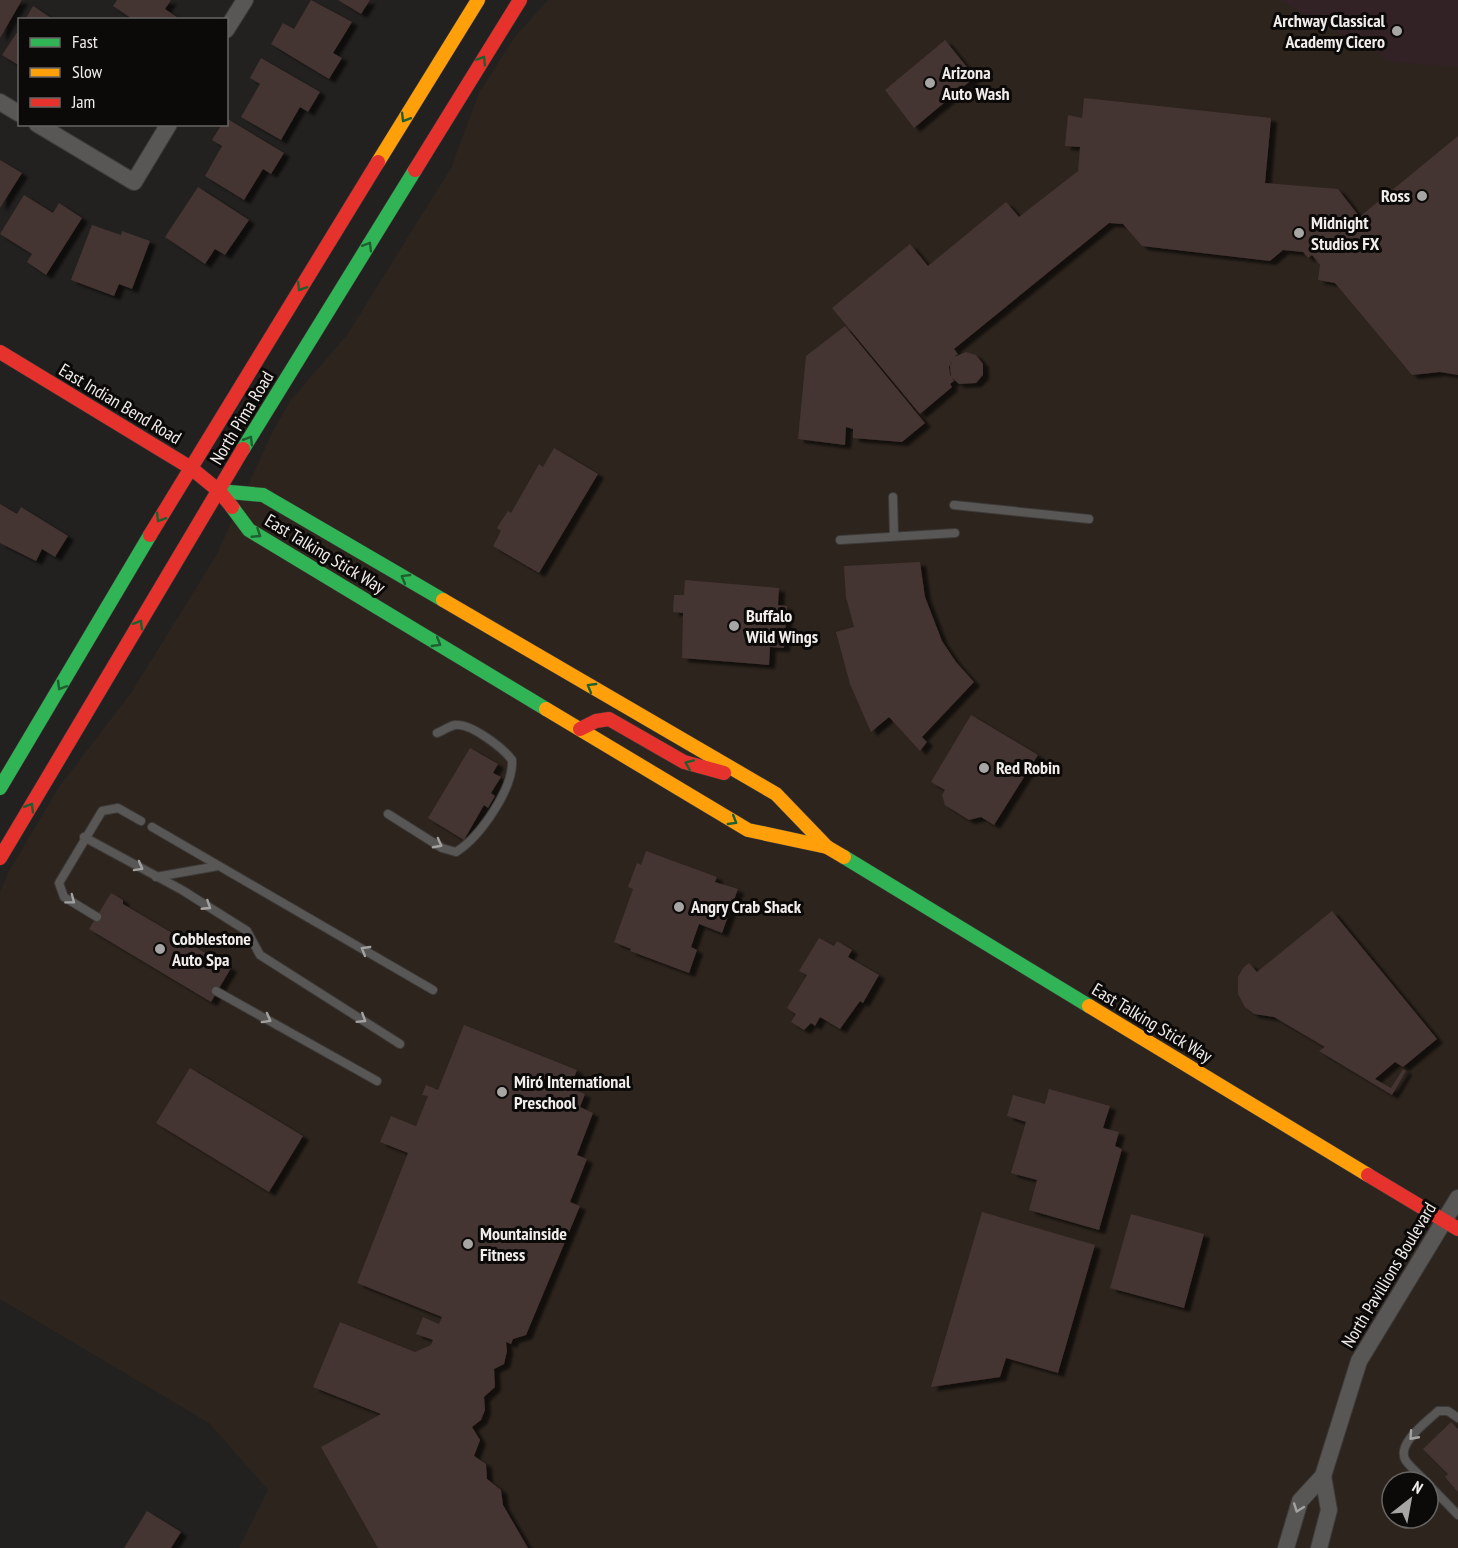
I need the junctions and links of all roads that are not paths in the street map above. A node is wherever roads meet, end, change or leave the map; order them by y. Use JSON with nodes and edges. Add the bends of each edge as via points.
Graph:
{"nodes":[{"id":1,"x":245,"y":0,"type":"edge"},
{"id":2,"x":478,"y":0,"type":"edge"},
{"id":3,"x":520,"y":0,"type":"edge"},
{"id":4,"x":489,"y":9,"type":"dead end"},
{"id":5,"x":228,"y":27,"type":"edge"},
{"id":6,"x":478,"y":27,"type":"dead end"},
{"id":7,"x":444,"y":96,"type":"dead end"},
{"id":8,"x":0,"y":102,"type":"edge"},
{"id":9,"x":452,"y":110,"type":"junction"},
{"id":10,"x":18,"y":113,"type":"edge"},
{"id":11,"x":40,"y":126,"type":"edge"},
{"id":12,"x":168,"y":126,"type":"edge"},
{"id":13,"x":0,"y":352,"type":"edge"},
{"id":14,"x":191,"y":468,"type":"junction"},
{"id":15,"x":219,"y":490,"type":"junction"},
{"id":16,"x":893,"y":497,"type":"dead end"},
{"id":17,"x":954,"y":505,"type":"dead end"},
{"id":18,"x":1089,"y":519,"type":"dead end"},
{"id":19,"x":955,"y":533,"type":"dead end"},
{"id":20,"x":894,"y":536,"type":"junction"},
{"id":21,"x":840,"y":540,"type":"dead end"},
{"id":22,"x":580,"y":729,"type":"junction"},
{"id":23,"x":437,"y":733,"type":"dead end"},
{"id":24,"x":746,"y":777,"type":"junction"},
{"id":25,"x":0,"y":788,"type":"edge"},
{"id":26,"x":388,"y":814,"type":"dead end"},
{"id":27,"x":141,"y":821,"type":"dead end"},
{"id":28,"x":152,"y":827,"type":"dead end"},
{"id":29,"x":84,"y":837,"type":"junction"},
{"id":30,"x":827,"y":847,"type":"junction"},
{"id":31,"x":0,"y":858,"type":"edge"},
{"id":32,"x":218,"y":866,"type":"junction"},
{"id":33,"x":156,"y":877,"type":"junction"},
{"id":34,"x":98,"y":917,"type":"dead end"},
{"id":35,"x":433,"y":990,"type":"dead end"},
{"id":36,"x":216,"y":991,"type":"dead end"},
{"id":37,"x":400,"y":1044,"type":"dead end"},
{"id":38,"x":377,"y":1081,"type":"dead end"},
{"id":39,"x":1458,"y":1198,"type":"edge"},
{"id":40,"x":1443,"y":1220,"type":"junction"},
{"id":41,"x":1458,"y":1229,"type":"edge"},
{"id":42,"x":1458,"y":1418,"type":"edge"},
{"id":43,"x":1415,"y":1470,"type":"edge"},
{"id":44,"x":1323,"y":1476,"type":"junction"},
{"id":45,"x":1440,"y":1496,"type":"edge"},
{"id":46,"x":1458,"y":1515,"type":"edge"},
{"id":47,"x":1286,"y":1548,"type":"edge"},
{"id":48,"x":1319,"y":1548,"type":"edge"}],
"edges":[{"from":1,"to":5,"type":"street"},
{"from":2,"to":14,"type":"main road","name":"North Pima Road","one_way":true},
{"from":9,"to":3,"type":"main road","name":"North Pima Road","one_way":true},
{"from":4,"to":6,"type":"main road"},
{"from":7,"to":9,"type":"main road"},
{"from":8,"to":10,"type":"street"},
{"from":15,"to":9,"type":"main road","name":"North Pima Road","one_way":true},
{"from":11,"to":12,"type":"street","via":[[134,182]]},
{"from":13,"to":14,"type":"main road","name":"East Indian Bend Road"},
{"from":14,"to":15,"type":"main road","name":"East Indian Bend Road"},
{"from":14,"to":25,"type":"main road","name":"North Pima Road","one_way":true},
{"from":15,"to":22,"type":"main road","name":"East Talking Stick Way","one_way":true,"via":[[249,530]]},
{"from":24,"to":15,"type":"main road","name":"East Talking Stick Way","one_way":true,"via":[[263,495]]},
{"from":31,"to":15,"type":"main road","name":"North Pima Road","one_way":true},
{"from":16,"to":20,"type":"lane"},
{"from":17,"to":18,"type":"lane"},
{"from":19,"to":20,"type":"lane"},
{"from":20,"to":21,"type":"lane"},
{"from":24,"to":22,"type":"main road","one_way":true,"via":[[684,762],[609,719]]},
{"from":22,"to":30,"type":"main road","name":"East Talking Stick Way","one_way":true,"via":[[748,830]]},
{"from":26,"to":23,"type":"lane","one_way":true,"via":[[442,848],[456,852],[470,843],[502,794],[513,769],[512,760],[503,749],[457,725]]},
{"from":24,"to":30,"type":"main road","name":"East Talking Stick Way","via":[[776,794]]},
{"from":27,"to":29,"type":"lane","via":[[118,808],[102,811]]},
{"from":28,"to":32,"type":"lane"},
{"from":29,"to":33,"type":"lane","one_way":true},
{"from":29,"to":34,"type":"lane","one_way":true,"via":[[59,883],[64,897]]},
{"from":30,"to":40,"type":"main road","name":"East Talking Stick Way"},
{"from":32,"to":33,"type":"lane"},
{"from":35,"to":32,"type":"lane","one_way":true},
{"from":33,"to":37,"type":"lane","one_way":true,"via":[[247,932],[260,955]]},
{"from":36,"to":38,"type":"lane","one_way":true},
{"from":39,"to":40,"type":"street","name":"North Pavillions Boulevard"},
{"from":40,"to":41,"type":"main road","name":"East Talking Stick Way"},
{"from":40,"to":44,"type":"street","name":"North Pavillions Boulevard","via":[[1359,1361]]},
{"from":42,"to":43,"type":"lane","one_way":true,"via":[[1448,1411],[1438,1411],[1404,1448],[1406,1461]]},
{"from":44,"to":47,"type":"street","name":"North Pavillions Boulevard","one_way":true,"via":[[1300,1501]]},
{"from":44,"to":48,"type":"street","name":"North Pavillions Boulevard","via":[[1329,1510]]},
{"from":45,"to":46,"type":"lane"}]}
